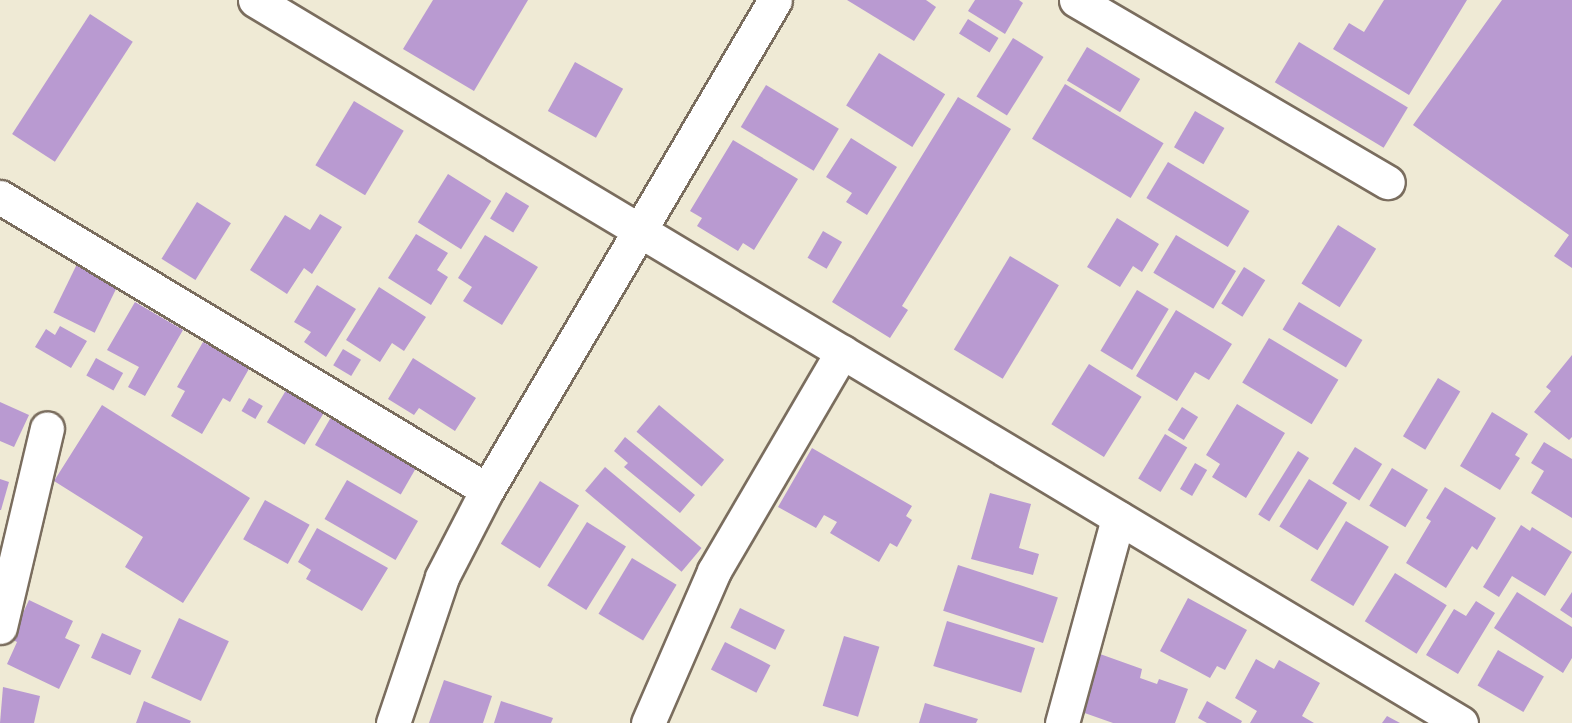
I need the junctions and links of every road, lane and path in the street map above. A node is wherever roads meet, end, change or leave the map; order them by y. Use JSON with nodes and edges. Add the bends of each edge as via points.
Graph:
{"nodes":[{"id":1,"x":255,"y":0,"type":"edge"},
{"id":2,"x":775,"y":0,"type":"edge"},
{"id":3,"x":1076,"y":0,"type":"edge"},
{"id":4,"x":1388,"y":182,"type":"dead end"},
{"id":5,"x":0,"y":197,"type":"edge"},
{"id":6,"x":640,"y":231,"type":"junction"},
{"id":7,"x":842,"y":352,"type":"junction"},
{"id":8,"x":47,"y":428,"type":"dead end"},
{"id":9,"x":487,"y":490,"type":"junction"},
{"id":10,"x":1118,"y":518,"type":"junction"},
{"id":11,"x":0,"y":627,"type":"edge"},
{"id":12,"x":393,"y":723,"type":"edge"},
{"id":13,"x":648,"y":723,"type":"edge"},
{"id":14,"x":1062,"y":723,"type":"edge"},
{"id":15,"x":1461,"y":723,"type":"edge"}],
"edges":[{"from":1,"to":6,"type":"street"},
{"from":2,"to":6,"type":"street"},
{"from":3,"to":4,"type":"street"},
{"from":5,"to":9,"type":"street"},
{"from":6,"to":7,"type":"street"},
{"from":6,"to":9,"type":"street"},
{"from":7,"to":10,"type":"street"},
{"from":7,"to":13,"type":"street","via":[[714,571]]},
{"from":8,"to":11,"type":"street"},
{"from":9,"to":12,"type":"street","via":[[442,577]]},
{"from":10,"to":14,"type":"street"},
{"from":10,"to":15,"type":"street"}]}
